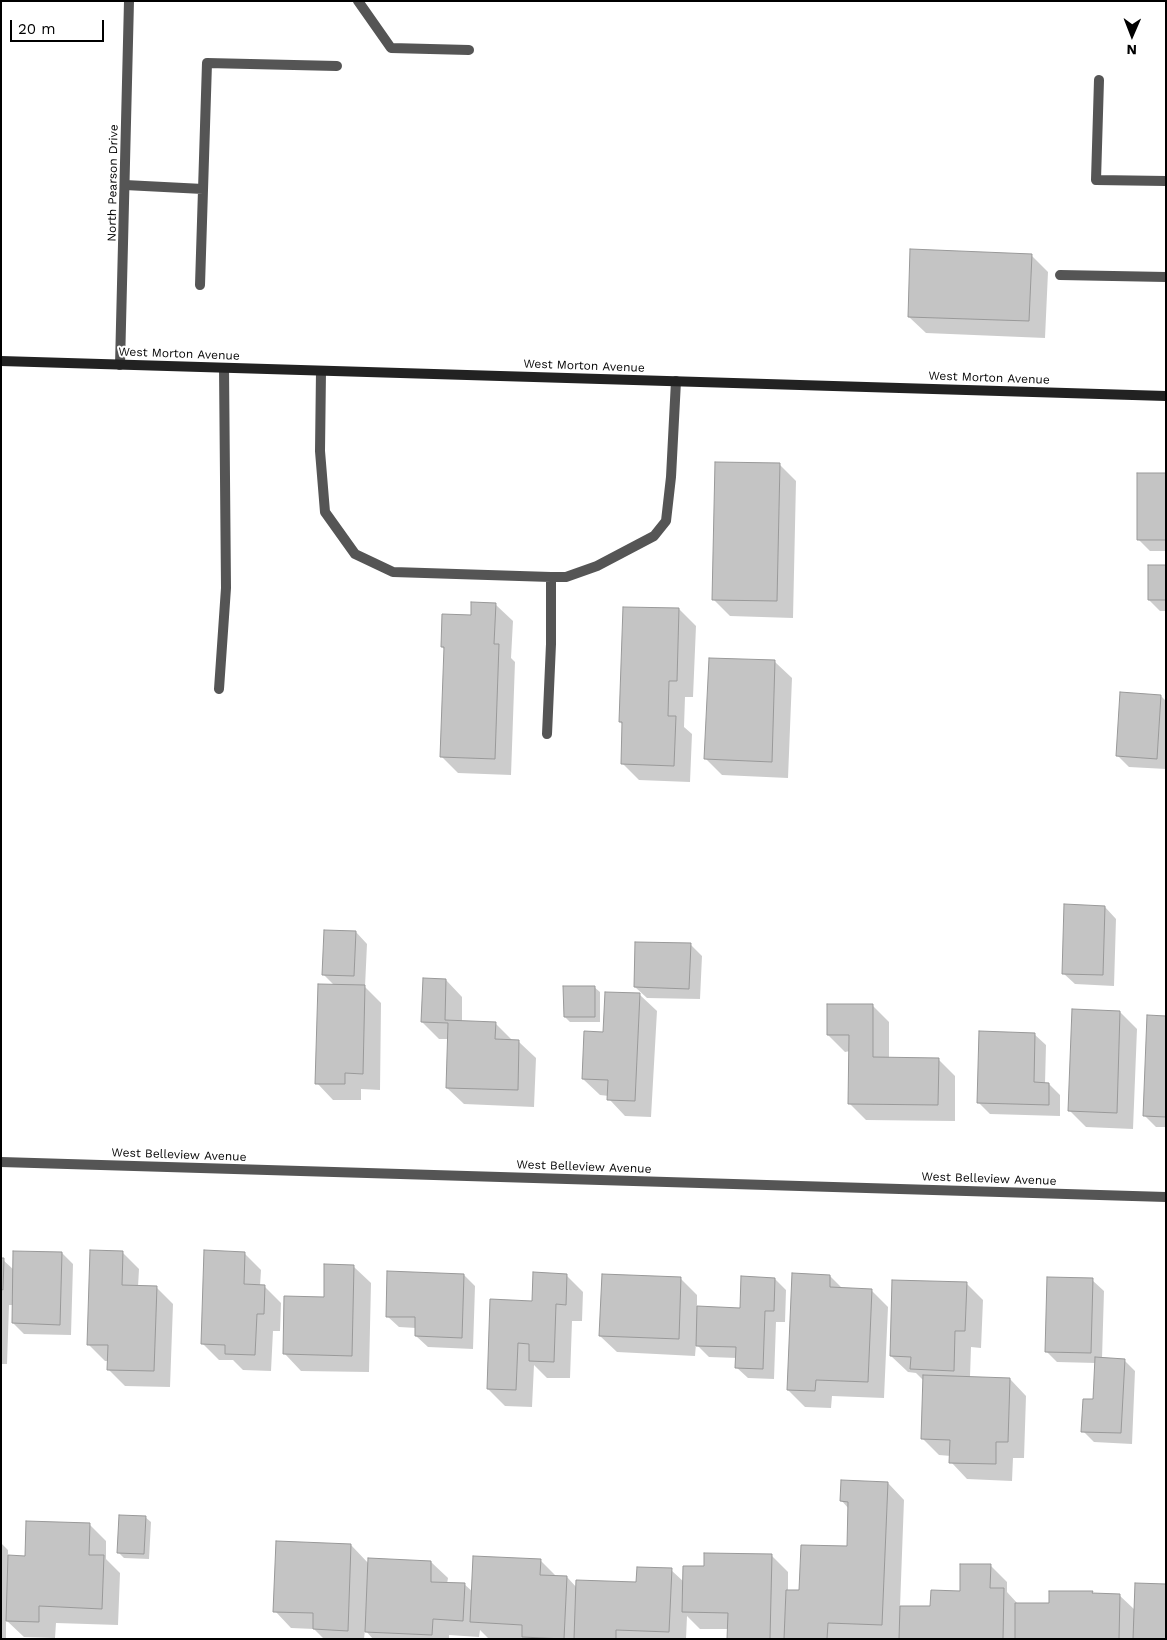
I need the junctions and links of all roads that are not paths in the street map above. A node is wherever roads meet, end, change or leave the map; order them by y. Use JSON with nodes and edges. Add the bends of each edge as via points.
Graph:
{"nodes":[{"id":1,"x":129,"y":1,"type":"edge"},
{"id":2,"x":358,"y":1,"type":"edge"},
{"id":3,"x":469,"y":50,"type":"dead end"},
{"id":4,"x":337,"y":66,"type":"dead end"},
{"id":5,"x":1099,"y":80,"type":"dead end"},
{"id":6,"x":1166,"y":181,"type":"edge"},
{"id":7,"x":125,"y":185,"type":"junction"},
{"id":8,"x":203,"y":189,"type":"junction"},
{"id":9,"x":1060,"y":275,"type":"dead end"},
{"id":10,"x":1166,"y":277,"type":"edge"},
{"id":11,"x":200,"y":284,"type":"dead end"},
{"id":12,"x":1,"y":361,"type":"edge"},
{"id":13,"x":120,"y":364,"type":"junction"},
{"id":14,"x":224,"y":368,"type":"junction"},
{"id":15,"x":321,"y":371,"type":"junction"},
{"id":16,"x":676,"y":381,"type":"junction"},
{"id":17,"x":1166,"y":396,"type":"edge"},
{"id":18,"x":551,"y":577,"type":"junction"},
{"id":19,"x":219,"y":689,"type":"dead end"},
{"id":20,"x":547,"y":734,"type":"dead end"},
{"id":21,"x":1,"y":1162,"type":"edge"},
{"id":22,"x":1166,"y":1197,"type":"edge"}],
"edges":[{"from":1,"to":7,"type":"street","name":"North Pearson Drive"},
{"from":2,"to":3,"type":"street","via":[[391,48]]},
{"from":4,"to":8,"type":"street","via":[[207,64]]},
{"from":5,"to":6,"type":"street","via":[[1096,180]]},
{"from":7,"to":8,"type":"street"},
{"from":7,"to":13,"type":"street","name":"North Pearson Drive"},
{"from":8,"to":11,"type":"street"},
{"from":9,"to":10,"type":"street"},
{"from":12,"to":13,"type":"main road","name":"West Morton Avenue"},
{"from":13,"to":14,"type":"main road","name":"West Morton Avenue"},
{"from":14,"to":15,"type":"main road","name":"West Morton Avenue"},
{"from":14,"to":19,"type":"street","via":[[226,588]]},
{"from":15,"to":16,"type":"main road","name":"West Morton Avenue"},
{"from":15,"to":18,"type":"street","via":[[320,451],[325,512],[355,554],[393,572]]},
{"from":16,"to":17,"type":"main road","name":"West Morton Avenue"},
{"from":16,"to":18,"type":"street","via":[[666,521],[654,536],[597,566],[566,577]]},
{"from":18,"to":20,"type":"street"},
{"from":21,"to":22,"type":"street","name":"West Belleview Avenue"}]}
